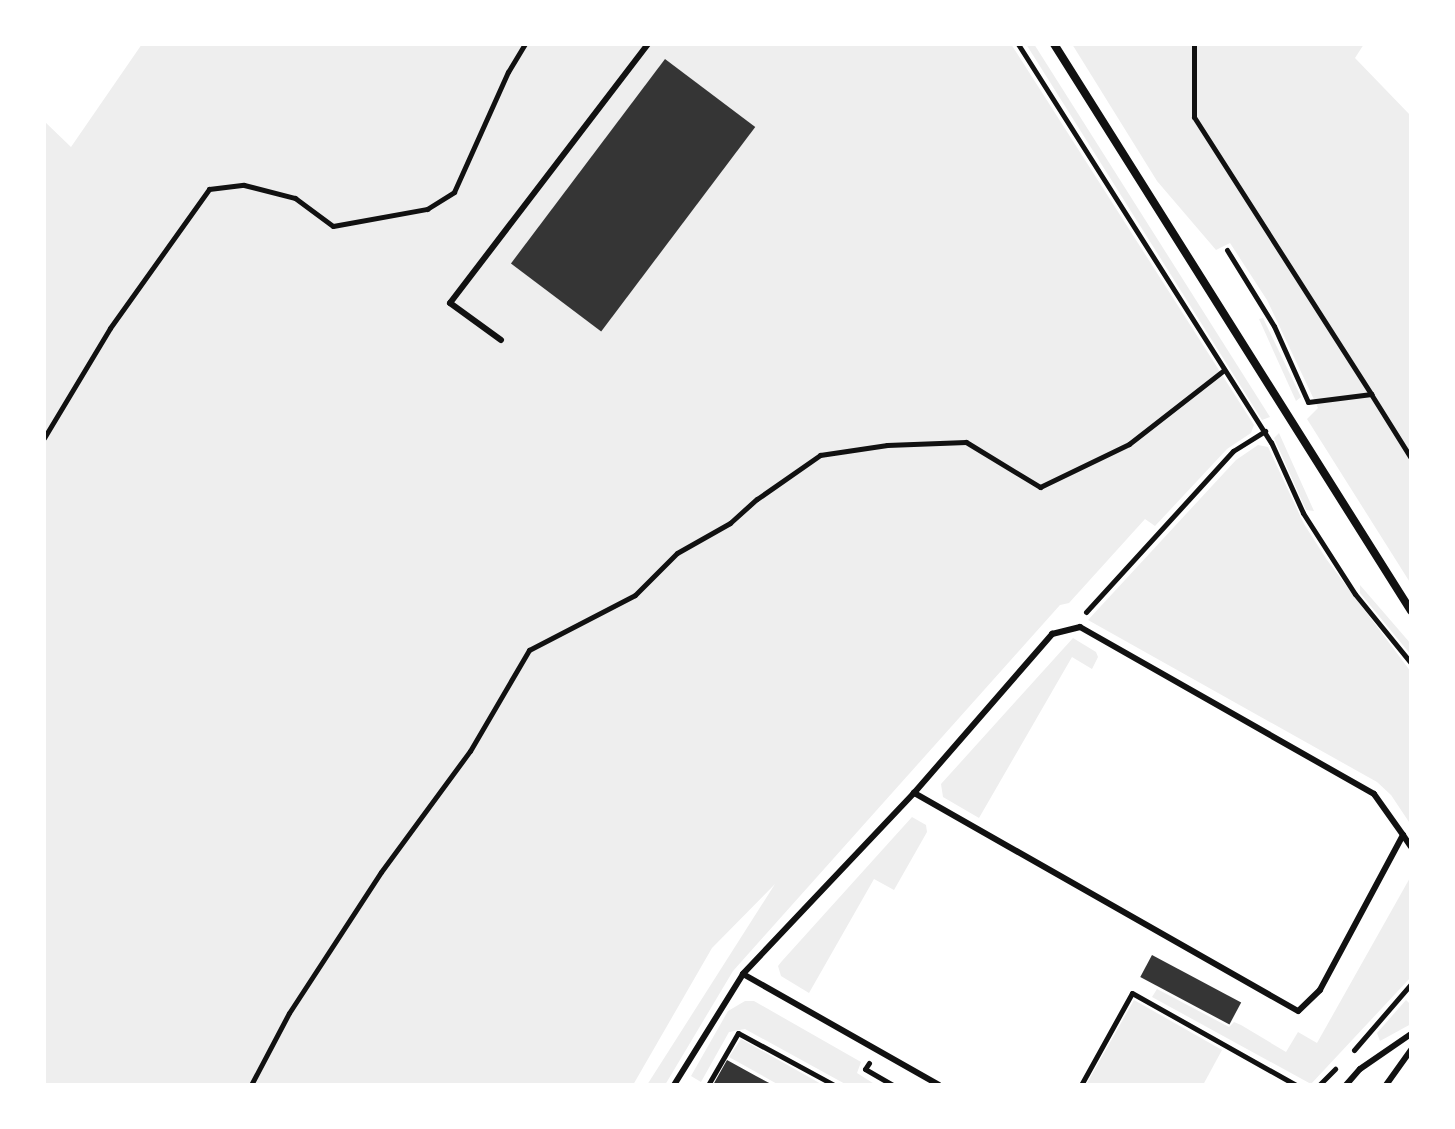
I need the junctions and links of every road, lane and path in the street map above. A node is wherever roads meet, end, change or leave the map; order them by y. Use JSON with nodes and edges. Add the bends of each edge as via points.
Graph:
{"nodes":[{"id":1,"x":525,"y":44,"type":"edge"},
{"id":2,"x":648,"y":44,"type":"edge"},
{"id":3,"x":1018,"y":44,"type":"edge"},
{"id":4,"x":1054,"y":44,"type":"edge"},
{"id":5,"x":1194,"y":44,"type":"edge"},
{"id":6,"x":1227,"y":250,"type":"dead end"},
{"id":7,"x":501,"y":340,"type":"dead end"},
{"id":8,"x":1224,"y":370,"type":"junction"},
{"id":9,"x":1371,"y":394,"type":"junction"},
{"id":10,"x":1265,"y":431,"type":"junction"},
{"id":11,"x":44,"y":438,"type":"edge"},
{"id":12,"x":1411,"y":458,"type":"edge"},
{"id":13,"x":1411,"y":611,"type":"edge"},
{"id":14,"x":1080,"y":627,"type":"junction"},
{"id":15,"x":1411,"y":663,"type":"edge"},
{"id":16,"x":914,"y":793,"type":"junction"},
{"id":17,"x":1403,"y":835,"type":"junction"},
{"id":18,"x":1411,"y":847,"type":"edge"},
{"id":19,"x":743,"y":974,"type":"junction"},
{"id":20,"x":1411,"y":984,"type":"edge"},
{"id":21,"x":1411,"y":1034,"type":"edge"},
{"id":22,"x":1411,"y":1050,"type":"edge"},
{"id":23,"x":865,"y":1069,"type":"dead end"},
{"id":24,"x":251,"y":1085,"type":"edge"},
{"id":25,"x":674,"y":1085,"type":"edge"},
{"id":26,"x":708,"y":1085,"type":"edge"},
{"id":27,"x":834,"y":1085,"type":"edge"},
{"id":28,"x":893,"y":1085,"type":"edge"},
{"id":29,"x":939,"y":1085,"type":"edge"},
{"id":30,"x":1081,"y":1085,"type":"edge"},
{"id":31,"x":1296,"y":1085,"type":"edge"},
{"id":32,"x":1319,"y":1085,"type":"edge"},
{"id":33,"x":1346,"y":1085,"type":"edge"},
{"id":34,"x":1386,"y":1085,"type":"edge"}],
"edges":[{"from":1,"to":11,"type":"path","via":[[454,192],[427,209],[333,226],[295,198],[244,185],[209,189],[110,328]]},
{"from":2,"to":7,"type":"lane","via":[[450,303]]},
{"from":3,"to":8,"type":"path"},
{"from":4,"to":13,"type":"street"},
{"from":5,"to":9,"type":"path","via":[[1194,117]]},
{"from":6,"to":9,"type":"path","via":[[1274,326],[1308,402]]},
{"from":8,"to":10,"type":"path"},
{"from":8,"to":24,"type":"path","via":[[1129,444],[1040,487],[966,442],[887,445],[820,455],[730,523],[677,553],[635,595],[529,650],[470,751],[381,872],[289,1013]]},
{"from":9,"to":12,"type":"path"},
{"from":10,"to":14,"type":"path","via":[[1233,451],[1082,617]]},
{"from":10,"to":15,"type":"path","via":[[1303,513],[1355,594]]},
{"from":14,"to":16,"type":"lane","via":[[1052,634]]},
{"from":14,"to":17,"type":"lane","via":[[1374,794]]},
{"from":16,"to":17,"type":"lane","via":[[1298,1011],[1320,990]]},
{"from":16,"to":19,"type":"lane"},
{"from":17,"to":18,"type":"lane"},
{"from":19,"to":25,"type":"lane"},
{"from":19,"to":29,"type":"lane"},
{"from":20,"to":32,"type":"path"},
{"from":21,"to":33,"type":"lane"},
{"from":22,"to":34,"type":"lane"},
{"from":23,"to":28,"type":"path"},
{"from":26,"to":27,"type":"path","via":[[738,1033]]},
{"from":30,"to":31,"type":"path","via":[[1132,993]]}]}
